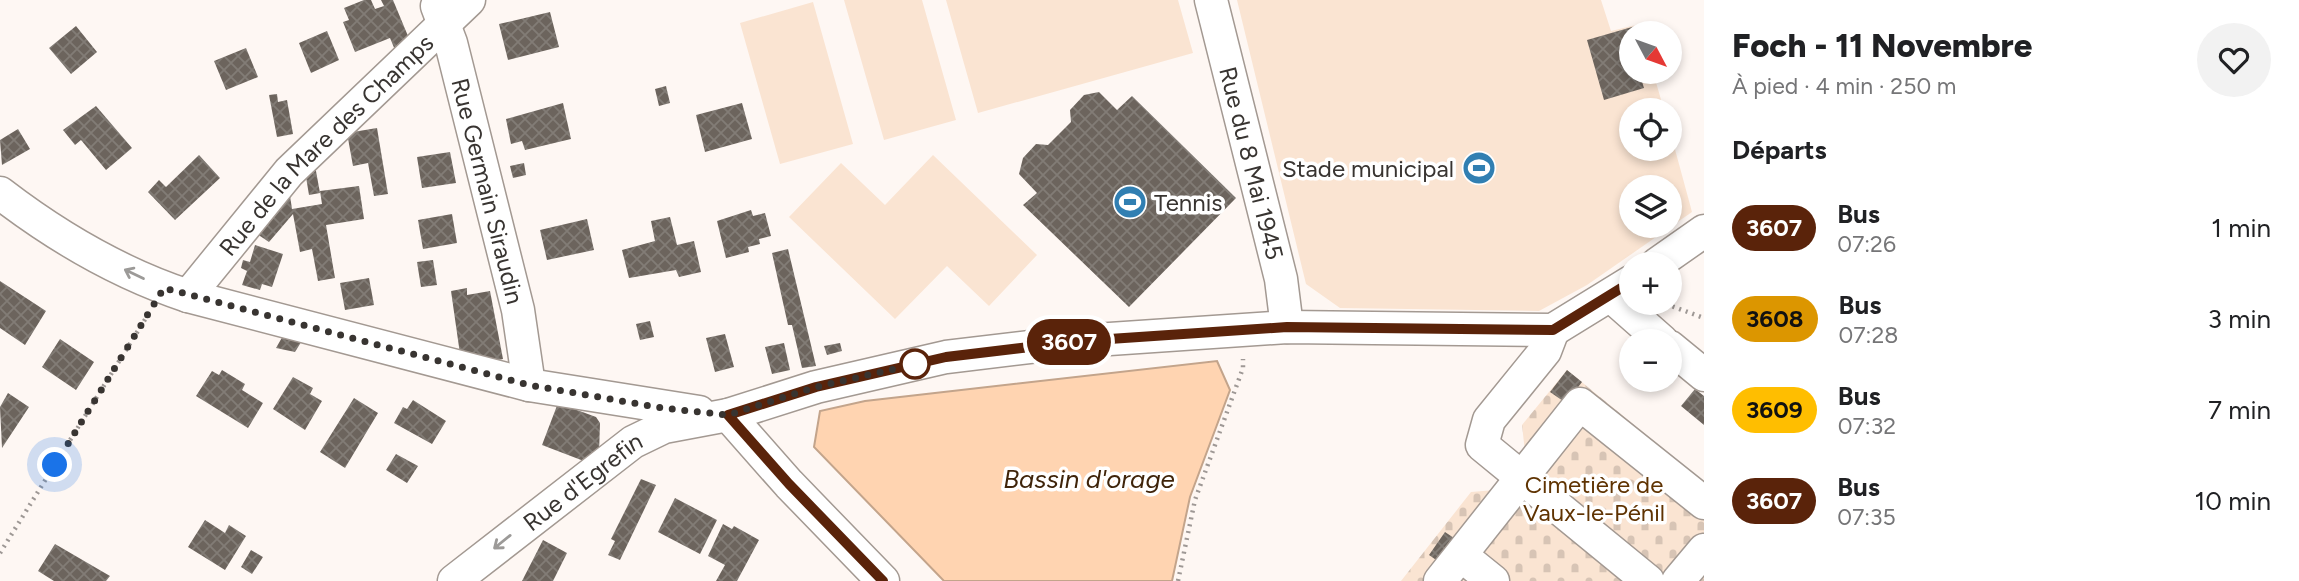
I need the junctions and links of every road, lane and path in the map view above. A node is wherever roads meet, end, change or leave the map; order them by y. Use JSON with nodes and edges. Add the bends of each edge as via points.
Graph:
{"nodes":[{"id":1,"x":469,"y":0,"type":"edge"},
{"id":2,"x":1211,"y":0,"type":"edge"},
{"id":3,"x":440,"y":10,"type":"edge"},
{"id":4,"x":0,"y":193,"type":"edge"},
{"id":5,"x":1704,"y":231,"type":"edge"},
{"id":6,"x":1674,"y":252,"type":"edge"},
{"id":7,"x":1619,"y":290,"type":"edge"},
{"id":8,"x":176,"y":292,"type":"junction"},
{"id":9,"x":1682,"y":310,"type":"edge"},
{"id":10,"x":1642,"y":315,"type":"edge"},
{"id":11,"x":1704,"y":318,"type":"edge"},
{"id":12,"x":1287,"y":327,"type":"junction"},
{"id":13,"x":1653,"y":329,"type":"edge"},
{"id":14,"x":1243,"y":330,"type":"junction"},
{"id":15,"x":1553,"y":330,"type":"junction"},
{"id":16,"x":1682,"y":357,"type":"edge"},
{"id":17,"x":1704,"y":375,"type":"edge"},
{"id":18,"x":529,"y":385,"type":"junction"},
{"id":19,"x":728,"y":415,"type":"junction"},
{"id":20,"x":1522,"y":480,"type":"junction"},
{"id":21,"x":1704,"y":503,"type":"edge"},
{"id":22,"x":1704,"y":550,"type":"edge"},
{"id":23,"x":0,"y":553,"type":"edge"},
{"id":24,"x":1462,"y":556,"type":"junction"},
{"id":25,"x":454,"y":581,"type":"edge"},
{"id":26,"x":883,"y":581,"type":"edge"},
{"id":27,"x":1178,"y":581,"type":"edge"},
{"id":28,"x":1440,"y":581,"type":"edge"},
{"id":29,"x":1493,"y":581,"type":"edge"},
{"id":30,"x":1648,"y":581,"type":"edge"},
{"id":31,"x":1656,"y":581,"type":"edge"},
{"id":32,"x":1677,"y":581,"type":"edge"}],
"edges":[{"from":1,"to":3,"type":"street","name":"Rue de la Mare des Champs"},
{"from":2,"to":12,"type":"street","name":"Rue du 8 Mai 1945","via":[[1281,279]]},
{"from":3,"to":8,"type":"street","name":"Rue de la Mare des Champs"},
{"from":3,"to":18,"type":"street","name":"Rue Germain Siraudin","via":[[518,310]]},
{"from":8,"to":4,"type":"street","one_way":true,"via":[[61,236]]},
{"from":5,"to":6,"type":"street"},
{"from":7,"to":15,"type":"street"},
{"from":8,"to":18,"type":"street"},
{"from":8,"to":23,"type":"path"},
{"from":9,"to":11,"type":"path"},
{"from":10,"to":13,"type":"street"},
{"from":12,"to":14,"type":"street","name":"Rue d'Egrefin"},
{"from":12,"to":15,"type":"street","name":"Rue d'Egrefin"},
{"from":14,"to":19,"type":"street","name":"Rue d'Egrefin","via":[[1080,341],[946,357],[816,387]]},
{"from":14,"to":27,"type":"path","via":[[1243,368],[1195,500]]},
{"from":15,"to":20,"type":"street","via":[[1545,351],[1489,420],[1482,445]]},
{"from":16,"to":17,"type":"street"},
{"from":18,"to":19,"type":"street"},
{"from":19,"to":25,"type":"street","name":"Rue d'Egrefin","one_way":true,"via":[[664,427],[633,442]]},
{"from":19,"to":26,"type":"street"},
{"from":20,"to":21,"type":"street","via":[[1580,404]]},
{"from":20,"to":24,"type":"street"},
{"from":20,"to":30,"type":"street"},
{"from":22,"to":32,"type":"street"},
{"from":24,"to":28,"type":"street"},
{"from":24,"to":29,"type":"street"},
{"from":31,"to":32,"type":"street","via":[[1664,577]]}]}
